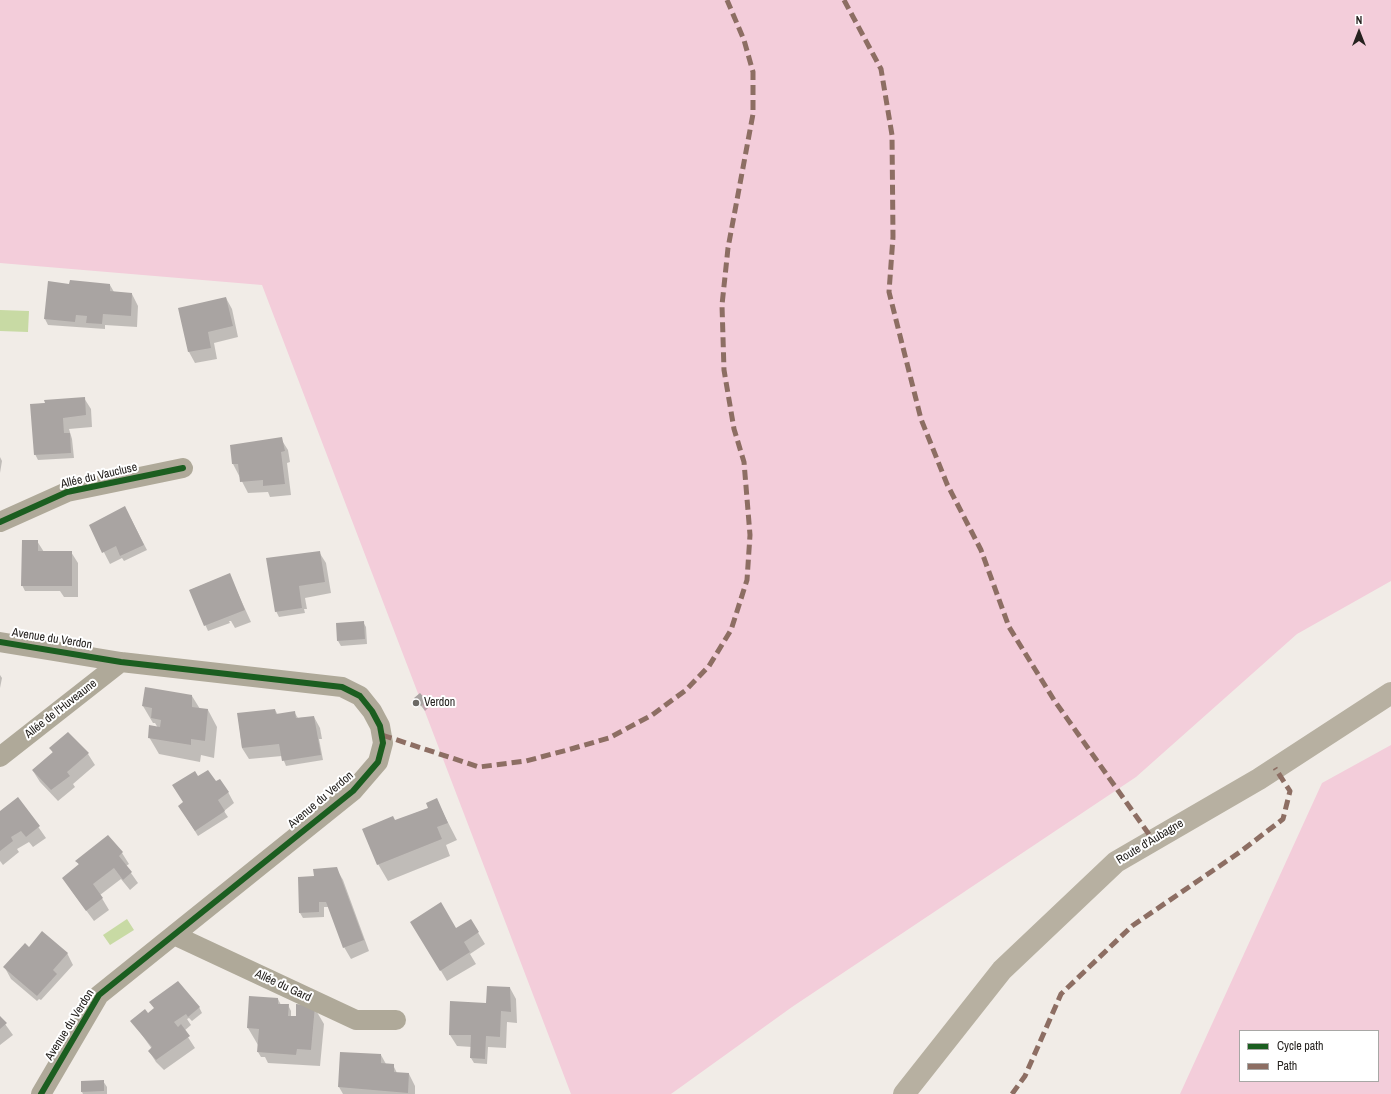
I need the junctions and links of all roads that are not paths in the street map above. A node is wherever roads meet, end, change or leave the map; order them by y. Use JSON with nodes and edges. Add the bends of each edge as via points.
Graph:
{"nodes":[{"id":1,"x":183,"y":468,"type":"dead end"},
{"id":2,"x":0,"y":522,"type":"edge"},
{"id":3,"x":0,"y":642,"type":"edge"},
{"id":4,"x":121,"y":662,"type":"junction"},
{"id":5,"x":1391,"y":693,"type":"edge"},
{"id":6,"x":0,"y":757,"type":"edge"},
{"id":7,"x":174,"y":935,"type":"junction"},
{"id":8,"x":396,"y":1020,"type":"dead end"},
{"id":9,"x":41,"y":1094,"type":"edge"},
{"id":10,"x":904,"y":1094,"type":"edge"}],
"edges":[{"from":1,"to":2,"type":"street","name":"Allée du Vaucluse","via":[[67,492]]},
{"from":3,"to":4,"type":"street","name":"Avenue du Verdon"},
{"from":4,"to":6,"type":"street","name":"Allée de l'Huveaune"},
{"from":4,"to":7,"type":"street","name":"Avenue du Verdon","via":[[342,687],[360,696],[372,711],[380,726],[384,743],[378,762],[353,791]]},
{"from":5,"to":10,"type":"main road","name":"Route d'Aubagne","via":[[1259,779],[1116,862],[1002,970]]},
{"from":7,"to":8,"type":"street","name":"Allée du Gard","via":[[356,1020]]},
{"from":7,"to":9,"type":"street","name":"Avenue du Verdon","via":[[99,995]]}]}
